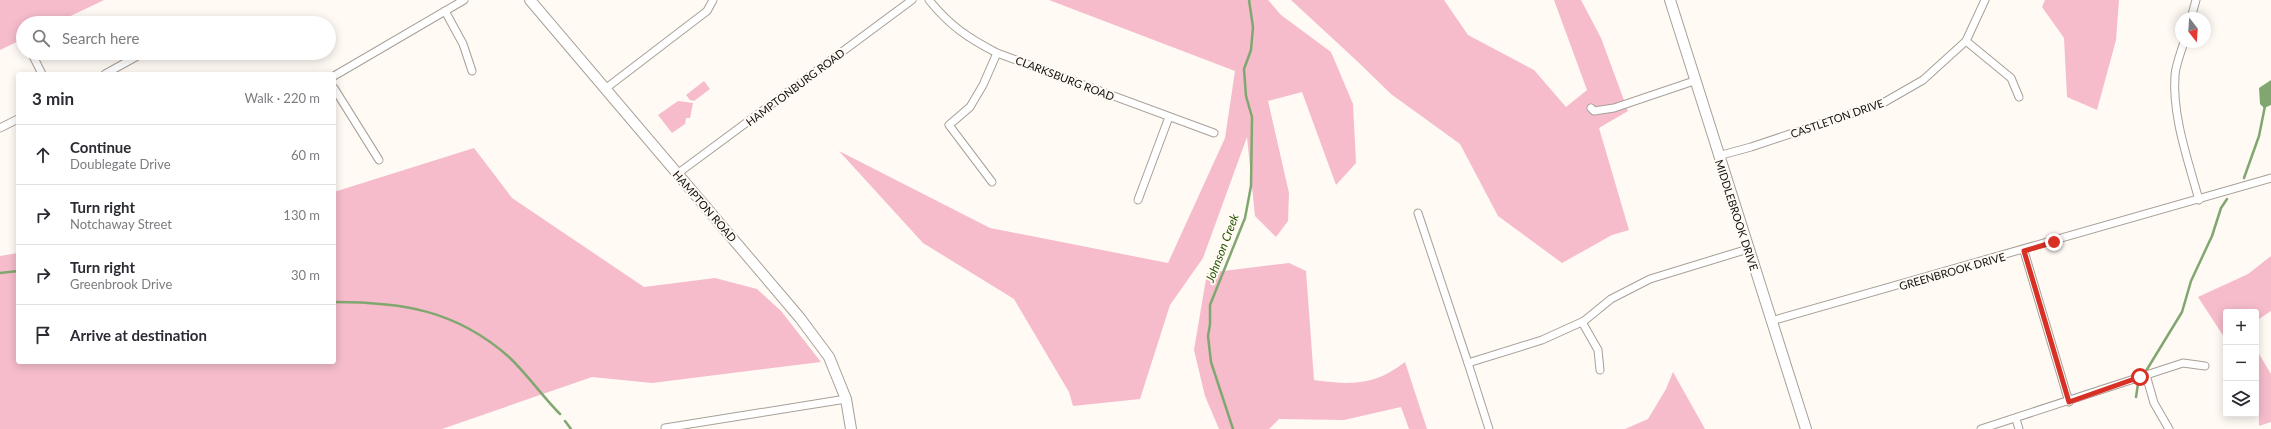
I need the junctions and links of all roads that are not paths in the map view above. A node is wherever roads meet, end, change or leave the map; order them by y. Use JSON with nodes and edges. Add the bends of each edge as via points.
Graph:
{"nodes":[{"id":1,"x":464,"y":0,"type":"edge"},
{"id":2,"x":530,"y":0,"type":"edge"},
{"id":3,"x":713,"y":0,"type":"edge"},
{"id":4,"x":912,"y":0,"type":"edge"},
{"id":5,"x":929,"y":0,"type":"edge"},
{"id":6,"x":1670,"y":0,"type":"edge"},
{"id":7,"x":1985,"y":0,"type":"edge"},
{"id":8,"x":2196,"y":0,"type":"edge"},
{"id":9,"x":445,"y":11,"type":"junction"},
{"id":10,"x":2193,"y":12,"type":"edge"},
{"id":11,"x":1966,"y":41,"type":"junction"},
{"id":12,"x":2182,"y":48,"type":"edge"},
{"id":13,"x":998,"y":53,"type":"junction"},
{"id":14,"x":35,"y":60,"type":"edge"},
{"id":15,"x":130,"y":60,"type":"edge"},
{"id":16,"x":472,"y":71,"type":"dead end"},
{"id":17,"x":41,"y":72,"type":"edge"},
{"id":18,"x":109,"y":72,"type":"edge"},
{"id":19,"x":336,"y":75,"type":"edge"},
{"id":20,"x":1694,"y":81,"type":"junction"},
{"id":21,"x":605,"y":89,"type":"junction"},
{"id":22,"x":336,"y":91,"type":"edge"},
{"id":23,"x":2019,"y":97,"type":"dead end"},
{"id":24,"x":1591,"y":108,"type":"dead end"},
{"id":25,"x":1169,"y":117,"type":"junction"},
{"id":26,"x":16,"y":120,"type":"edge"},
{"id":27,"x":0,"y":128,"type":"edge"},
{"id":28,"x":1214,"y":133,"type":"dead end"},
{"id":29,"x":1718,"y":156,"type":"junction"},
{"id":30,"x":379,"y":160,"type":"dead end"},
{"id":31,"x":678,"y":174,"type":"junction"},
{"id":32,"x":2271,"y":178,"type":"edge"},
{"id":33,"x":992,"y":182,"type":"dead end"},
{"id":34,"x":1138,"y":200,"type":"dead end"},
{"id":35,"x":2199,"y":200,"type":"junction"},
{"id":36,"x":1418,"y":213,"type":"dead end"},
{"id":37,"x":1748,"y":249,"type":"junction"},
{"id":38,"x":2024,"y":251,"type":"junction"},
{"id":39,"x":1771,"y":321,"type":"junction"},
{"id":40,"x":1582,"y":322,"type":"junction"},
{"id":41,"x":1468,"y":363,"type":"junction"},
{"id":42,"x":2205,"y":366,"type":"dead end"},
{"id":43,"x":1600,"y":370,"type":"dead end"},
{"id":44,"x":2146,"y":375,"type":"junction"},
{"id":45,"x":846,"y":399,"type":"junction"},
{"id":46,"x":2069,"y":402,"type":"junction"},
{"id":47,"x":2016,"y":419,"type":"junction"},
{"id":48,"x":666,"y":428,"type":"edge"},
{"id":49,"x":851,"y":429,"type":"edge"},
{"id":50,"x":1489,"y":429,"type":"edge"},
{"id":51,"x":1806,"y":429,"type":"edge"},
{"id":52,"x":1981,"y":429,"type":"edge"},
{"id":53,"x":2019,"y":429,"type":"edge"},
{"id":54,"x":2169,"y":429,"type":"edge"}],
"edges":[{"from":1,"to":9,"type":"street"},
{"from":2,"to":21,"type":"main road","name":"HAMPTON ROAD"},
{"from":3,"to":21,"type":"street","via":[[707,11]]},
{"from":4,"to":31,"type":"street","name":"HAMPTONBURG ROAD"},
{"from":5,"to":13,"type":"street","name":"CLARKSBURG ROAD","via":[[943,18],[966,37]]},
{"from":6,"to":20,"type":"main road","name":"MIDDLEBROOK DRIVE"},
{"from":7,"to":11,"type":"street","name":"CASTLETON DRIVE"},
{"from":8,"to":10,"type":"street"},
{"from":9,"to":16,"type":"street","via":[[463,44]]},
{"from":9,"to":19,"type":"street"},
{"from":11,"to":23,"type":"street","via":[[2011,78]]},
{"from":11,"to":29,"type":"street","name":"CASTLETON DRIVE","via":[[1923,80],[1883,103]]},
{"from":12,"to":35,"type":"street","via":[[2175,74],[2176,103]]},
{"from":13,"to":25,"type":"street","name":"CLARKSBURG ROAD"},
{"from":13,"to":33,"type":"street","via":[[970,107],[949,125]]},
{"from":14,"to":17,"type":"street"},
{"from":15,"to":18,"type":"street"},
{"from":20,"to":24,"type":"street","via":[[1614,108],[1594,111]]},
{"from":20,"to":29,"type":"main road","name":"MIDDLEBROOK DRIVE"},
{"from":21,"to":31,"type":"main road","name":"HAMPTON ROAD"},
{"from":22,"to":30,"type":"street"},
{"from":25,"to":28,"type":"street","name":"CLARKSBURG ROAD"},
{"from":25,"to":34,"type":"street"},
{"from":26,"to":27,"type":"street"},
{"from":29,"to":37,"type":"main road","name":"MIDDLEBROOK DRIVE"},
{"from":31,"to":45,"type":"main road","name":"HAMPTON ROAD","via":[[804,323],[829,357]]},
{"from":32,"to":35,"type":"street","name":"GREENBROOK DRIVE"},
{"from":35,"to":38,"type":"street","name":"GREENBROOK DRIVE"},
{"from":36,"to":41,"type":"street"},
{"from":37,"to":39,"type":"main road","name":"MIDDLEBROOK DRIVE"},
{"from":37,"to":40,"type":"street","via":[[1650,279],[1611,299]]},
{"from":38,"to":39,"type":"street","name":"GREENBROOK DRIVE"},
{"from":38,"to":46,"type":"street"},
{"from":39,"to":51,"type":"main road","name":"MIDDLEBROOK DRIVE"},
{"from":40,"to":41,"type":"street","via":[[1542,340]]},
{"from":40,"to":43,"type":"street","via":[[1598,350]]},
{"from":41,"to":50,"type":"street"},
{"from":42,"to":44,"type":"street","via":[[2183,363]]},
{"from":44,"to":46,"type":"street"},
{"from":44,"to":54,"type":"street","via":[[2154,403]]},
{"from":45,"to":48,"type":"street"},
{"from":45,"to":49,"type":"main road","name":"HAMPTON ROAD"},
{"from":46,"to":47,"type":"street"},
{"from":47,"to":52,"type":"street"},
{"from":47,"to":53,"type":"street"}]}
